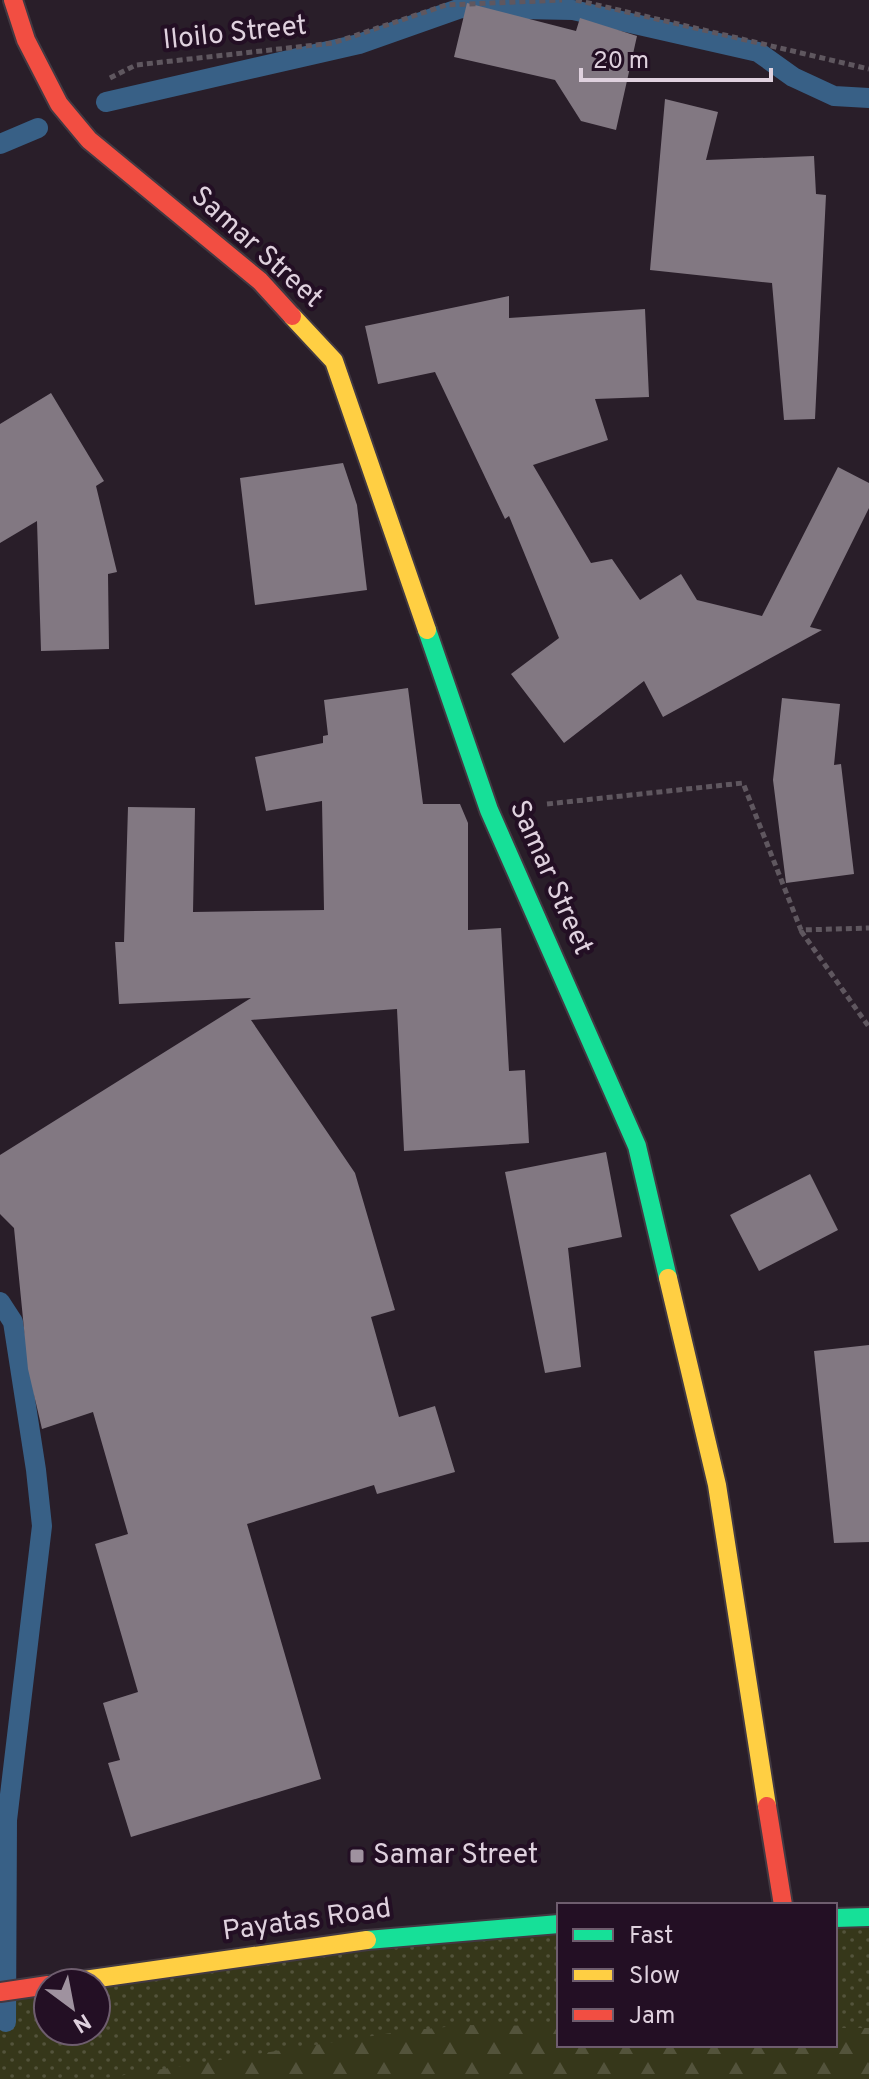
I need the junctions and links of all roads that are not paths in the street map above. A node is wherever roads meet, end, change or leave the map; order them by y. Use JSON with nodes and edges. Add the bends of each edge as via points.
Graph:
{"nodes":[{"id":1,"x":13,"y":0,"type":"edge"},
{"id":2,"x":783,"y":1903,"type":"edge"},
{"id":3,"x":869,"y":1917,"type":"edge"},
{"id":4,"x":837,"y":1918,"type":"edge"},
{"id":5,"x":557,"y":1924,"type":"edge"},
{"id":6,"x":112,"y":1976,"type":"edge"},
{"id":7,"x":32,"y":1987,"type":"edge"},
{"id":8,"x":0,"y":1992,"type":"edge"}],
"edges":[{"from":1,"to":2,"type":"street","name":"Samar Street","via":[[26,40],[59,104],[89,140],[260,281],[334,361],[489,810],[637,1146],[717,1485]]},
{"from":3,"to":4,"type":"street"},
{"from":5,"to":6,"type":"street","name":"Payatas Road","via":[[392,1936]]},
{"from":7,"to":8,"type":"street"}]}
